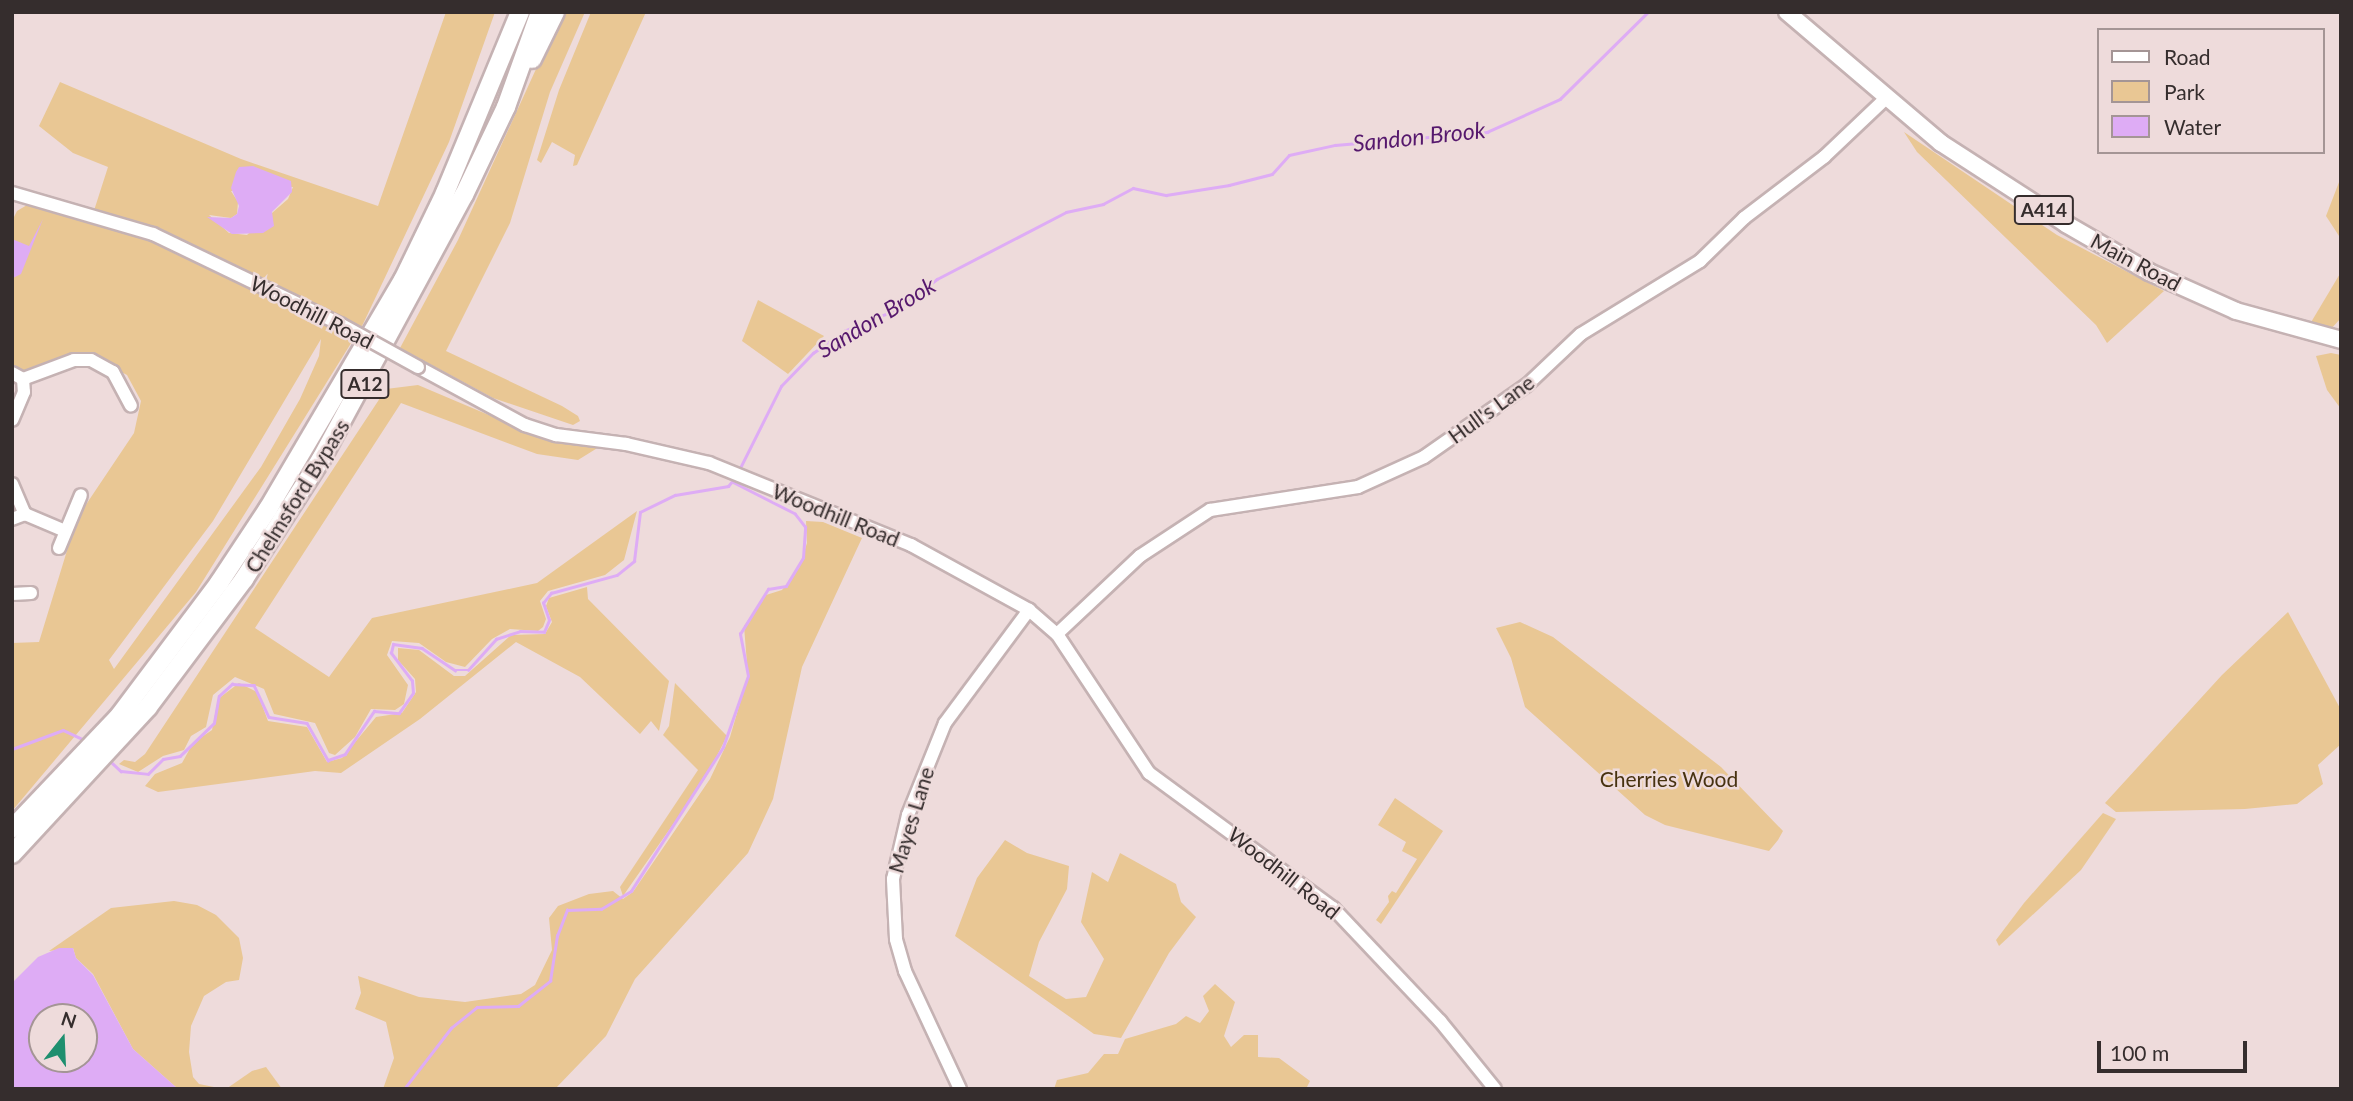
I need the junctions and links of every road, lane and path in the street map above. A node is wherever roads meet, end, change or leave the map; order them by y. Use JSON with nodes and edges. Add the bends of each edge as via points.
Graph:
{"nodes":[{"id":1,"x":508,"y":12,"type":"edge"},
{"id":2,"x":520,"y":12,"type":"edge"},
{"id":3,"x":540,"y":12,"type":"edge"},
{"id":4,"x":555,"y":12,"type":"edge"},
{"id":5,"x":1787,"y":12,"type":"edge"},
{"id":6,"x":1884,"y":100,"type":"junction"},
{"id":7,"x":506,"y":107,"type":"junction"},
{"id":8,"x":479,"y":115,"type":"junction"},
{"id":9,"x":13,"y":196,"type":"edge"},
{"id":10,"x":2341,"y":340,"type":"edge"},
{"id":11,"x":18,"y":376,"type":"edge"},
{"id":12,"x":131,"y":406,"type":"dead end"},
{"id":13,"x":12,"y":421,"type":"edge"},
{"id":14,"x":12,"y":484,"type":"edge"},
{"id":15,"x":81,"y":495,"type":"dead end"},
{"id":16,"x":19,"y":517,"type":"edge"},
{"id":17,"x":65,"y":531,"type":"junction"},
{"id":18,"x":60,"y":548,"type":"dead end"},
{"id":19,"x":32,"y":593,"type":"dead end"},
{"id":20,"x":12,"y":594,"type":"edge"},
{"id":21,"x":1028,"y":610,"type":"junction"},
{"id":22,"x":1057,"y":634,"type":"junction"},
{"id":23,"x":127,"y":719,"type":"junction"},
{"id":24,"x":62,"y":791,"type":"junction"},
{"id":25,"x":12,"y":829,"type":"edge"},
{"id":26,"x":12,"y":854,"type":"edge"},
{"id":27,"x":960,"y":1089,"type":"edge"},
{"id":28,"x":1495,"y":1089,"type":"edge"}],
"edges":[{"from":1,"to":8,"type":"highway","number":"A12"},
{"from":2,"to":8,"type":"highway","name":"Chelmsford Bypass","number":"A12"},
{"from":3,"to":7,"type":"highway","name":"Chelmsford Bypass","number":"A12"},
{"from":4,"to":7,"type":"highway","number":"A12"},
{"from":5,"to":6,"type":"main road","name":"Main Road","number":"A414"},
{"from":6,"to":10,"type":"main road","name":"Main Road","number":"A414","via":[[2011,189],[2149,272],[2235,311]]},
{"from":6,"to":22,"type":"street","name":"Hull's Lane","via":[[1700,261],[1581,334],[1527,385],[1424,457],[1349,490],[1224,506],[1200,515],[1140,556]]},
{"from":7,"to":23,"type":"highway","name":"Chelmsford Bypass","number":"A12","via":[[425,274],[350,411],[244,579]]},
{"from":8,"to":23,"type":"highway","name":"Chelmsford Bypass","number":"A12","via":[[403,279],[355,367]]},
{"from":9,"to":21,"type":"street","name":"Woodhill Road","bridge":true,"via":[[153,234],[340,324],[524,425],[556,435],[650,450],[730,472],[911,545]]},
{"from":11,"to":12,"type":"street","via":[[91,360],[113,372]]},
{"from":11,"to":13,"type":"street","via":[[21,405]]},
{"from":14,"to":16,"type":"street"},
{"from":15,"to":17,"type":"street"},
{"from":16,"to":17,"type":"street"},
{"from":17,"to":18,"type":"street"},
{"from":19,"to":20,"type":"street"},
{"from":21,"to":22,"type":"street","name":"Woodhill Road"},
{"from":21,"to":27,"type":"street","name":"Mayes Lane","via":[[945,723],[908,815],[893,879],[896,939],[905,971]]},
{"from":22,"to":28,"type":"street","name":"Woodhill Road","via":[[1149,773],[1333,908],[1440,1021]]},
{"from":23,"to":24,"type":"highway","name":"Chelmsford Bypass","number":"A12"},
{"from":24,"to":25,"type":"highway","name":"Chelmsford Bypass","number":"A12"},
{"from":24,"to":26,"type":"highway","name":"Chelmsford Bypass","number":"A12"}]}
